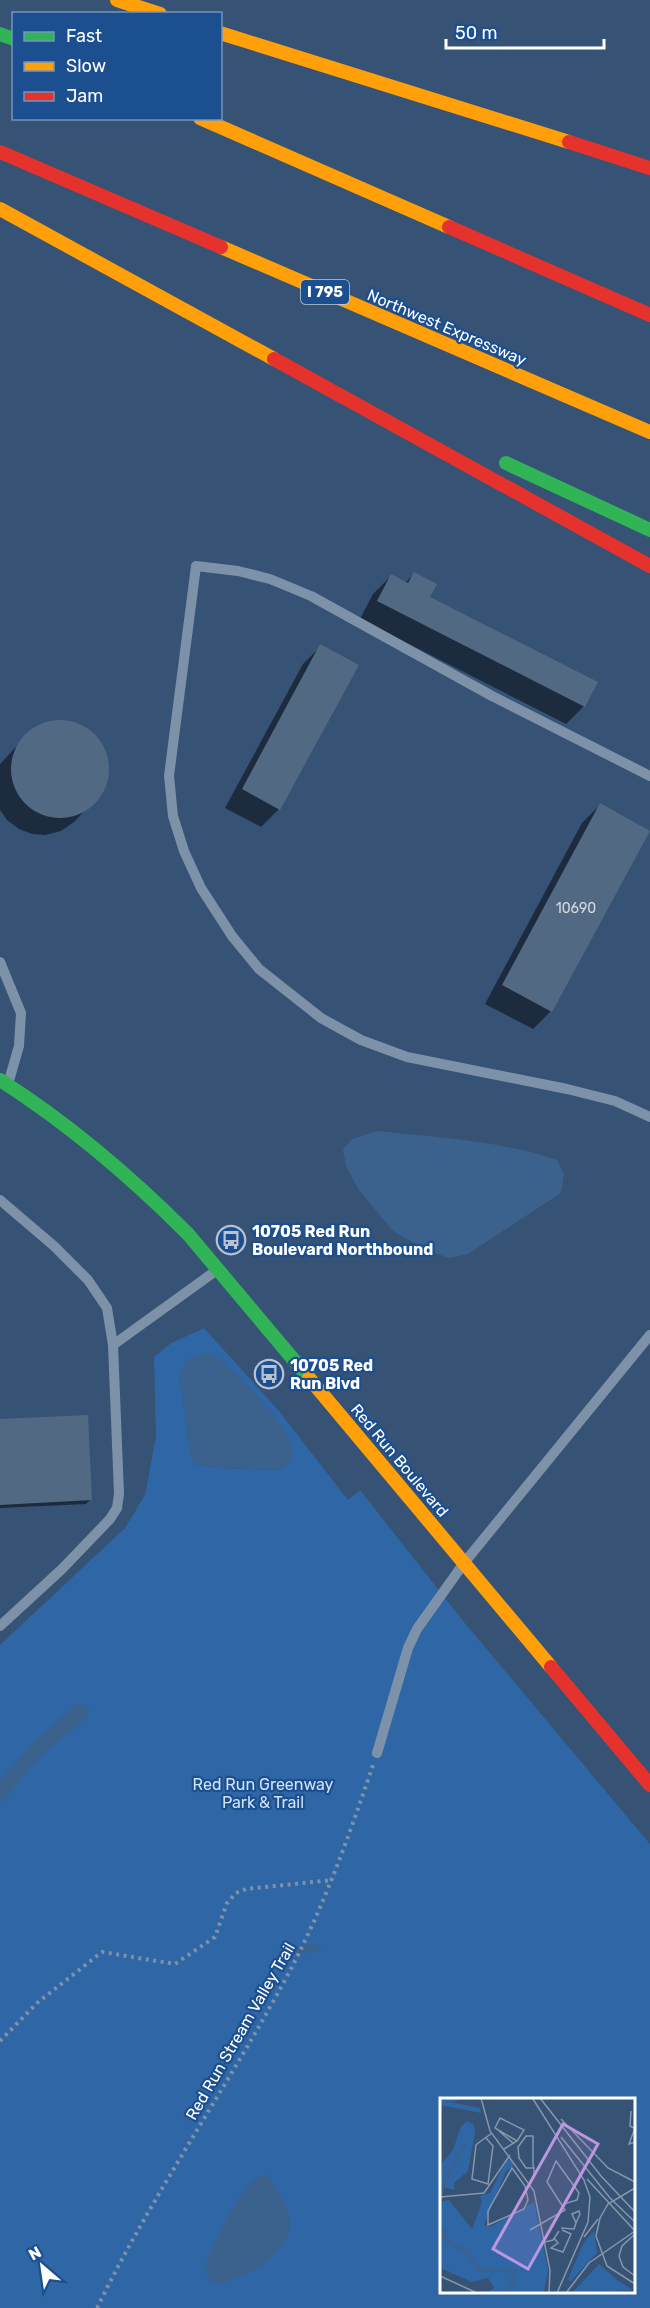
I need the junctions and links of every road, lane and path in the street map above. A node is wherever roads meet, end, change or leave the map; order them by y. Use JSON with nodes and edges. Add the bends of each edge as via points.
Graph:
{"nodes":[{"id":1,"x":117,"y":0,"type":"edge"},
{"id":2,"x":154,"y":12,"type":"edge"},
{"id":3,"x":222,"y":34,"type":"edge"},
{"id":4,"x":205,"y":120,"type":"edge"},
{"id":5,"x":0,"y":152,"type":"edge"},
{"id":6,"x":650,"y":168,"type":"edge"},
{"id":7,"x":0,"y":209,"type":"edge"},
{"id":8,"x":111,"y":269,"type":"junction"},
{"id":9,"x":650,"y":315,"type":"edge"},
{"id":10,"x":370,"y":396,"type":"dead end"},
{"id":11,"x":650,"y":432,"type":"edge"},
{"id":12,"x":499,"y":459,"type":"dead end"},
{"id":13,"x":650,"y":530,"type":"edge"},
{"id":14,"x":650,"y":566,"type":"edge"},
{"id":15,"x":650,"y":776,"type":"edge"},
{"id":16,"x":0,"y":962,"type":"edge"},
{"id":17,"x":4,"y":1082,"type":"edge"},
{"id":18,"x":650,"y":1117,"type":"edge"},
{"id":19,"x":0,"y":1200,"type":"edge"},
{"id":20,"x":218,"y":1269,"type":"junction"},
{"id":21,"x":650,"y":1335,"type":"edge"},
{"id":22,"x":112,"y":1345,"type":"junction"},
{"id":23,"x":464,"y":1563,"type":"junction"},
{"id":24,"x":0,"y":1626,"type":"edge"},
{"id":25,"x":377,"y":1753,"type":"joint"},
{"id":26,"x":650,"y":1785,"type":"edge"},
{"id":27,"x":333,"y":1880,"type":"junction"},
{"id":28,"x":0,"y":2041,"type":"edge"},
{"id":29,"x":97,"y":2308,"type":"edge"}],
"edges":[{"from":1,"to":2,"type":"main road"},
{"from":3,"to":6,"type":"main road"},
{"from":4,"to":9,"type":"main road"},
{"from":5,"to":11,"type":"main road","name":"Northwest Expressway","number":"I 795"},
{"from":7,"to":8,"type":"main road"},
{"from":8,"to":10,"type":"main road"},
{"from":8,"to":14,"type":"main road"},
{"from":12,"to":13,"type":"main road"},
{"from":15,"to":18,"type":"lane","via":[[492,696],[312,596],[270,579],[196,566],[169,776],[173,816],[201,888],[259,969],[321,1018],[361,1040],[407,1057],[606,1099]]},
{"from":16,"to":17,"type":"lane","via":[[21,1013],[19,1046]]},
{"from":17,"to":20,"type":"main road","name":"Red Run Boulevard","via":[[87,1141],[123,1172],[165,1210]]},
{"from":19,"to":22,"type":"lane","via":[[88,1280],[107,1308]]},
{"from":20,"to":22,"type":"lane"},
{"from":20,"to":23,"type":"main road","name":"Red Run Boulevard"},
{"from":21,"to":23,"type":"lane"},
{"from":22,"to":24,"type":"lane","via":[[117,1508],[62,1569]]},
{"from":23,"to":25,"type":"lane","via":[[408,1648]]},
{"from":23,"to":26,"type":"main road","name":"Red Run Boulevard"},
{"from":25,"to":27,"type":"path","name":"Red Run Stream Valley Trail"},
{"from":27,"to":28,"type":"path","via":[[236,1893],[227,1903],[215,1937],[175,1964],[102,1952],[37,2004]]},
{"from":27,"to":29,"type":"path","name":"Red Run Stream Valley Trail","via":[[286,1978],[148,2212]]}]}
